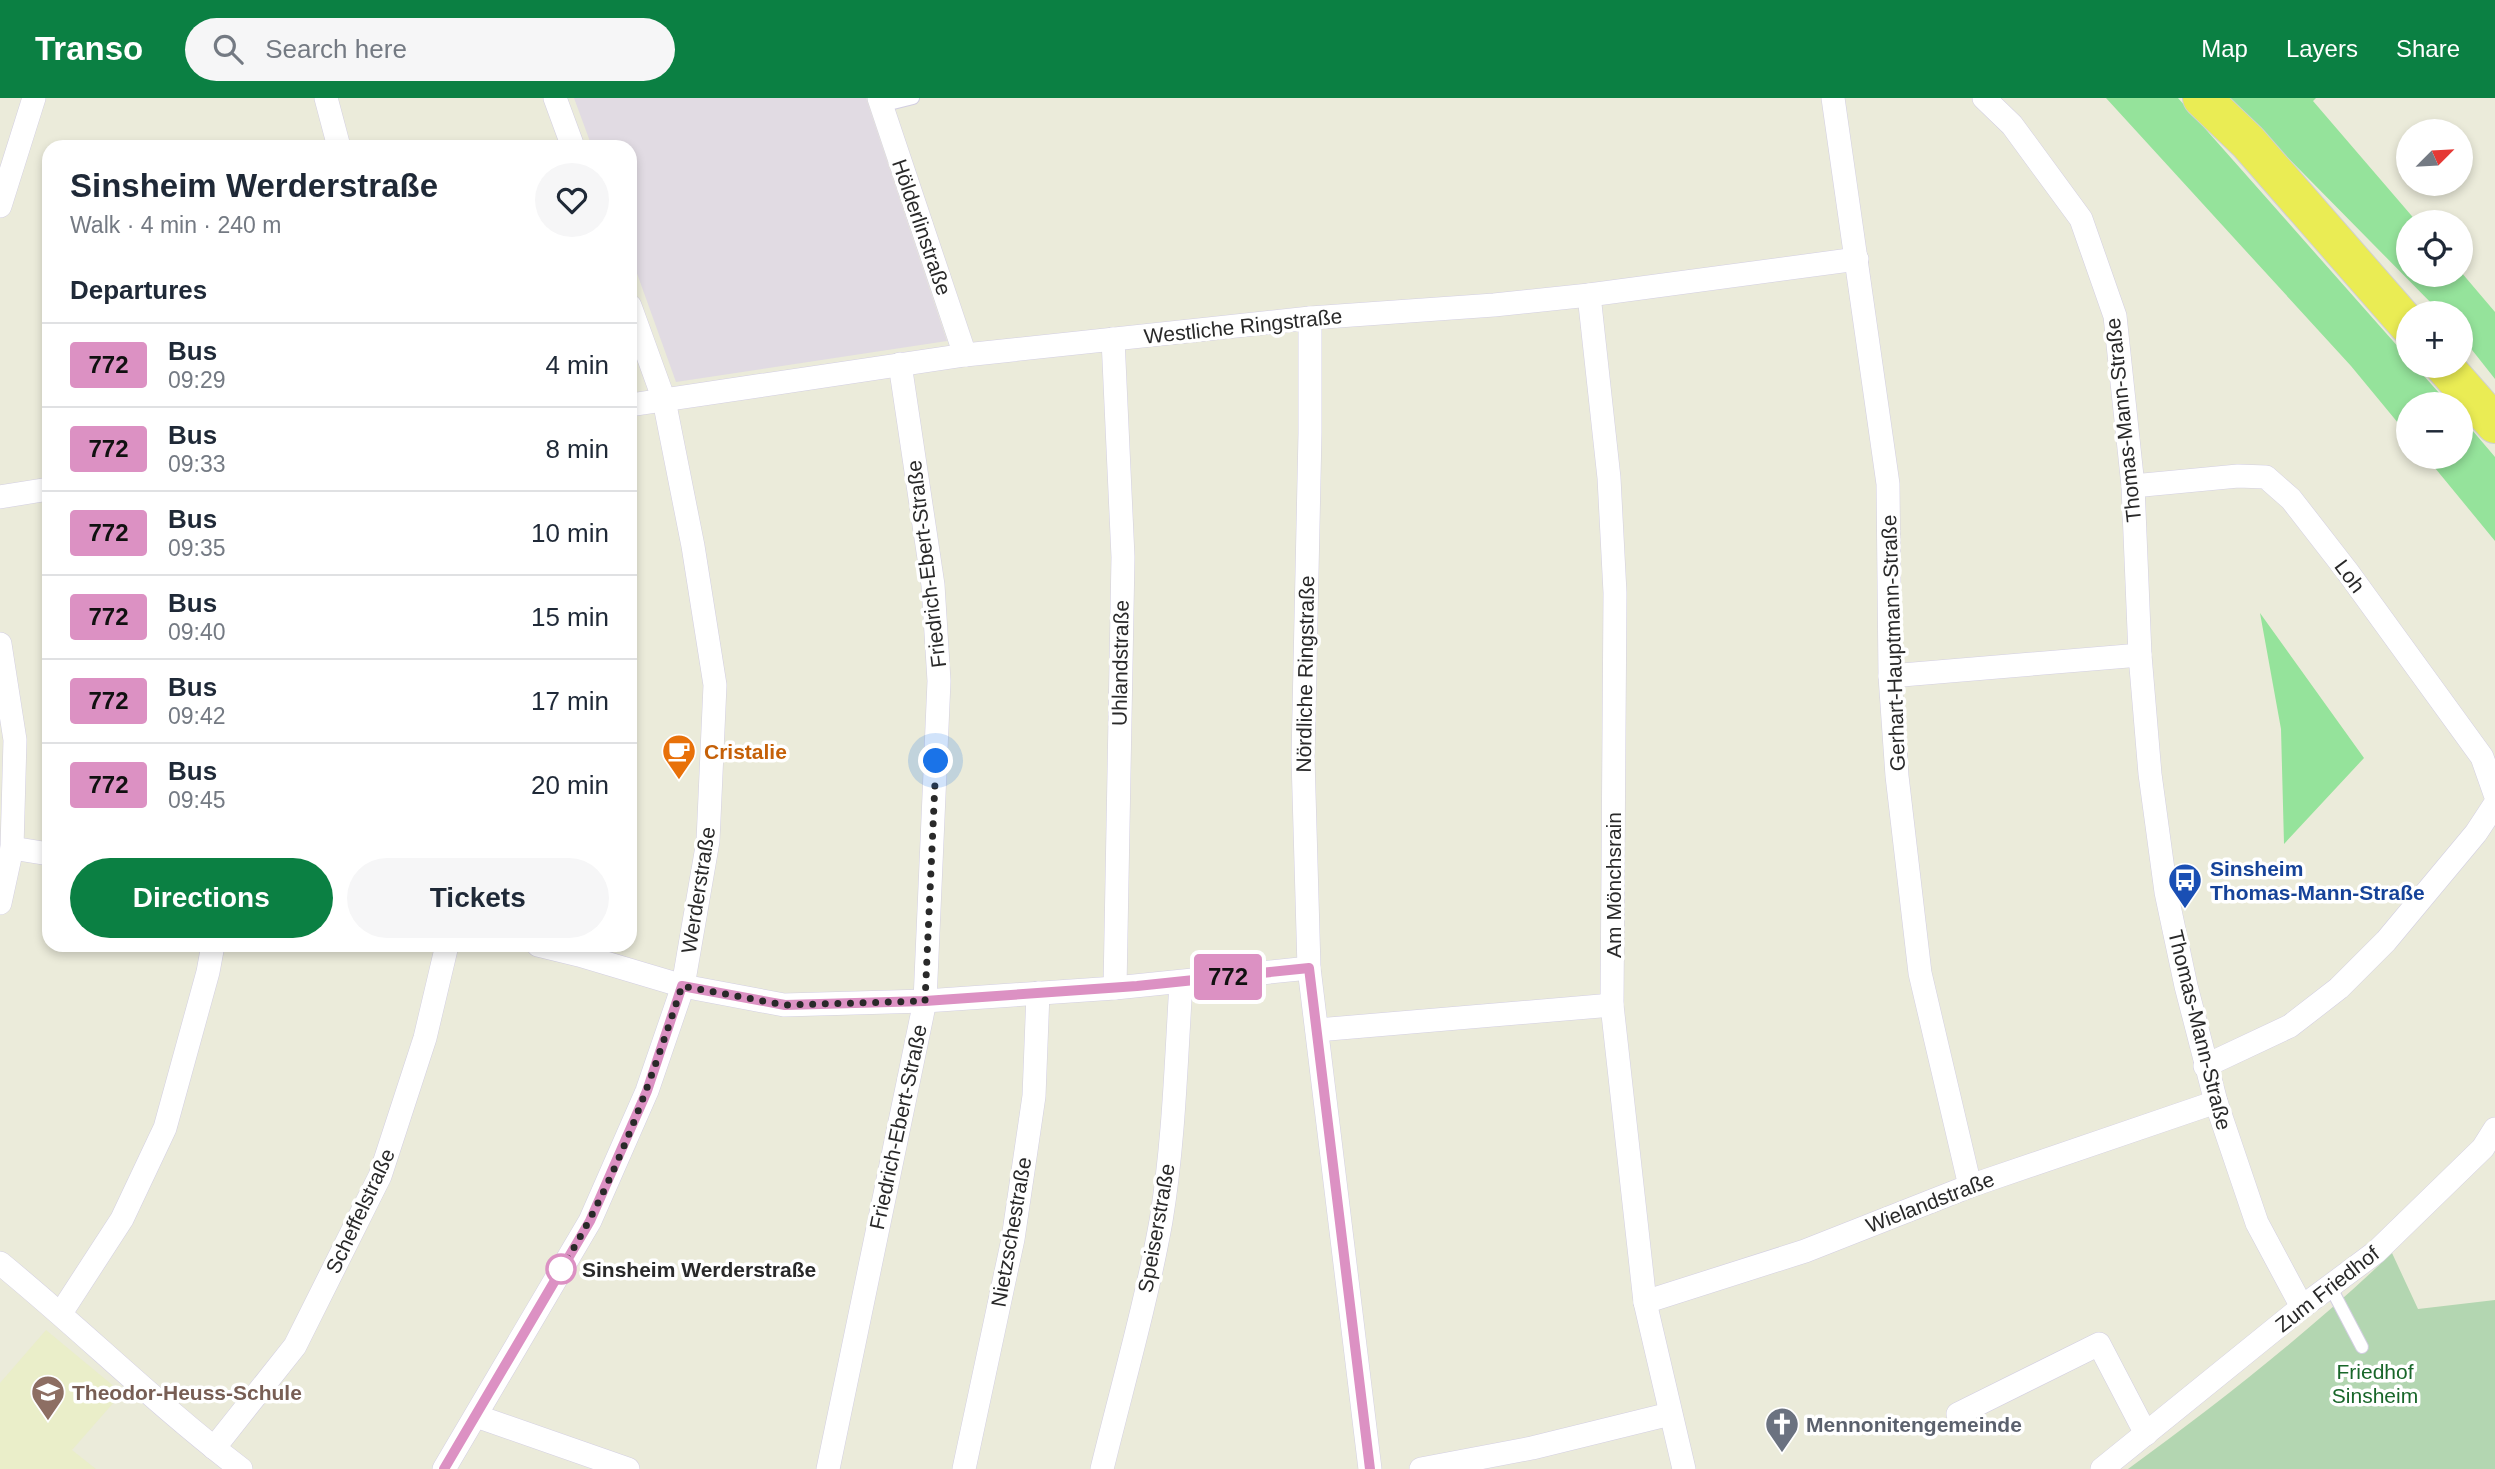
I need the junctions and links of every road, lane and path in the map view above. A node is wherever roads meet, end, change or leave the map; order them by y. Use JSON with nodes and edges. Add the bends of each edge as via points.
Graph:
{"nodes":[{"id":1,"x":34,"y":98,"type":"edge"},
{"id":2,"x":326,"y":98,"type":"edge"},
{"id":3,"x":555,"y":98,"type":"edge"},
{"id":4,"x":913,"y":98,"type":"edge"},
{"id":5,"x":1984,"y":98,"type":"edge"},
{"id":6,"x":2202,"y":98,"type":"edge"},
{"id":7,"x":1836,"y":99,"type":"edge"},
{"id":8,"x":880,"y":102,"type":"edge"},
{"id":9,"x":337,"y":140,"type":"edge"},
{"id":10,"x":570,"y":140,"type":"edge"},
{"id":11,"x":0,"y":206,"type":"edge"},
{"id":12,"x":1857,"y":259,"type":"junction"},
{"id":13,"x":1589,"y":295,"type":"junction"},
{"id":14,"x":2396,"y":311,"type":"edge"},
{"id":15,"x":1310,"y":318,"type":"junction"},
{"id":16,"x":637,"y":325,"type":"edge"},
{"id":17,"x":1113,"y":339,"type":"junction"},
{"id":18,"x":965,"y":355,"type":"junction"},
{"id":19,"x":900,"y":364,"type":"junction"},
{"id":20,"x":2455,"y":378,"type":"edge"},
{"id":21,"x":664,"y":400,"type":"junction"},
{"id":22,"x":637,"y":404,"type":"edge"},
{"id":23,"x":2495,"y":424,"type":"edge"},
{"id":24,"x":2133,"y":486,"type":"junction"},
{"id":25,"x":42,"y":490,"type":"edge"},
{"id":26,"x":0,"y":497,"type":"edge"},
{"id":27,"x":0,"y":644,"type":"edge"},
{"id":28,"x":2140,"y":655,"type":"junction"},
{"id":29,"x":1890,"y":676,"type":"junction"},
{"id":30,"x":2495,"y":794,"type":"edge"},
{"id":31,"x":2495,"y":804,"type":"edge"},
{"id":32,"x":8,"y":838,"type":"edge"},
{"id":33,"x":42,"y":852,"type":"edge"},
{"id":34,"x":0,"y":903,"type":"edge"},
{"id":35,"x":212,"y":952,"type":"edge"},
{"id":36,"x":445,"y":952,"type":"edge"},
{"id":37,"x":563,"y":952,"type":"edge"},
{"id":38,"x":1309,"y":968,"type":"junction"},
{"id":39,"x":1181,"y":982,"type":"junction"},
{"id":40,"x":682,"y":986,"type":"junction"},
{"id":41,"x":1115,"y":988,"type":"junction"},
{"id":42,"x":1038,"y":993,"type":"junction"},
{"id":43,"x":925,"y":1001,"type":"junction"},
{"id":44,"x":1612,"y":1005,"type":"junction"},
{"id":45,"x":1317,"y":1030,"type":"junction"},
{"id":46,"x":2205,"y":1066,"type":"junction"},
{"id":47,"x":2216,"y":1102,"type":"junction"},
{"id":48,"x":2495,"y":1129,"type":"edge"},
{"id":49,"x":1970,"y":1186,"type":"junction"},
{"id":50,"x":0,"y":1263,"type":"edge"},
{"id":51,"x":2330,"y":1286,"type":"junction"},
{"id":52,"x":1645,"y":1302,"type":"junction"},
{"id":53,"x":2302,"y":1307,"type":"junction"},
{"id":54,"x":61,"y":1313,"type":"junction"},
{"id":55,"x":2362,"y":1347,"type":"dead end"},
{"id":56,"x":1670,"y":1414,"type":"junction"},
{"id":57,"x":1958,"y":1414,"type":"dead end"},
{"id":58,"x":475,"y":1416,"type":"junction"},
{"id":59,"x":2146,"y":1434,"type":"junction"},
{"id":60,"x":214,"y":1448,"type":"junction"},
{"id":61,"x":241,"y":1469,"type":"edge"},
{"id":62,"x":444,"y":1469,"type":"edge"},
{"id":63,"x":628,"y":1469,"type":"edge"},
{"id":64,"x":828,"y":1469,"type":"edge"},
{"id":65,"x":964,"y":1469,"type":"edge"},
{"id":66,"x":1102,"y":1469,"type":"edge"},
{"id":67,"x":1370,"y":1469,"type":"edge"},
{"id":68,"x":1421,"y":1469,"type":"edge"},
{"id":69,"x":1684,"y":1469,"type":"edge"},
{"id":70,"x":2102,"y":1469,"type":"edge"}],
"edges":[{"from":1,"to":11,"type":"street"},
{"from":2,"to":9,"type":"street"},
{"from":3,"to":10,"type":"street"},
{"from":4,"to":8,"type":"lane"},
{"from":5,"to":24,"type":"street","name":"Thomas-Mann-Straße","via":[[2012,125],[2081,219],[2115,316]]},
{"from":6,"to":14,"type":"highway","via":[[2248,142]]},
{"from":7,"to":12,"type":"street","name":"Gerhart-Hauptmann-Straße"},
{"from":8,"to":18,"type":"street","name":"Hölderlinstraße"},
{"from":12,"to":13,"type":"street","name":"Westliche Ringstraße"},
{"from":12,"to":29,"type":"street","name":"Gerhart-Hauptmann-Straße","via":[[1888,484]]},
{"from":13,"to":15,"type":"street","name":"Westliche Ringstraße"},
{"from":13,"to":44,"type":"street","name":"Am Mönchsrain","via":[[1609,478],[1615,593]]},
{"from":15,"to":17,"type":"street","name":"Westliche Ringstraße"},
{"from":15,"to":38,"type":"street","name":"Nördliche Ringstraße","via":[[1303,758]]},
{"from":16,"to":21,"type":"street","name":"Werderstraße"},
{"from":17,"to":18,"type":"street","name":"Westliche Ringstraße"},
{"from":17,"to":41,"type":"street","name":"Uhlandstraße","via":[[1123,557]]},
{"from":18,"to":19,"type":"street","name":"Westliche Ringstraße"},
{"from":19,"to":21,"type":"street","name":"Westliche Ringstraße"},
{"from":19,"to":43,"type":"street","name":"Friedrich-Ebert-Straße","via":[[933,585],[939,681]]},
{"from":20,"to":23,"type":"highway"},
{"from":21,"to":22,"type":"street","name":"Westliche Ringstraße"},
{"from":21,"to":40,"type":"street","name":"Werderstraße","via":[[694,546],[715,685],[708,841]]},
{"from":24,"to":28,"type":"street","name":"Thomas-Mann-Straße"},
{"from":24,"to":30,"type":"street","name":"Loh","via":[[2266,477],[2291,499],[2347,571],[2482,757]]},
{"from":25,"to":26,"type":"street"},
{"from":27,"to":32,"type":"street","via":[[16,740]]},
{"from":28,"to":29,"type":"street"},
{"from":28,"to":46,"type":"street","name":"Thomas-Mann-Straße","via":[[2160,857]]},
{"from":29,"to":49,"type":"street","name":"Gerhart-Hauptmann-Straße","via":[[1920,973]]},
{"from":31,"to":46,"type":"street","via":[[2386,941],[2339,988],[2290,1026]]},
{"from":32,"to":33,"type":"street"},
{"from":32,"to":34,"type":"street"},
{"from":35,"to":54,"type":"street","via":[[165,1128],[122,1219]]},
{"from":36,"to":60,"type":"street","name":"Scheffelstraße","via":[[425,1038],[380,1176],[295,1346]]},
{"from":37,"to":40,"type":"street"},
{"from":38,"to":39,"type":"street"},
{"from":38,"to":45,"type":"street","name":"Nördliche Ringstraße"},
{"from":39,"to":41,"type":"street"},
{"from":39,"to":66,"type":"street","name":"Speiserstraße","via":[[1161,1220]]},
{"from":40,"to":43,"type":"street","via":[[785,1005]]},
{"from":40,"to":58,"type":"street","name":"Werderstraße","via":[[647,1091],[590,1221]]},
{"from":41,"to":42,"type":"street"},
{"from":42,"to":43,"type":"street"},
{"from":42,"to":65,"type":"street","name":"Nietzschestraße","via":[[1034,1096],[1013,1239]]},
{"from":43,"to":64,"type":"street","name":"Friedrich-Ebert-Straße"},
{"from":44,"to":45,"type":"street"},
{"from":44,"to":52,"type":"street","name":"Am Mönchsrain"},
{"from":45,"to":67,"type":"street","name":"Nördliche Ringstraße"},
{"from":46,"to":47,"type":"street","name":"Thomas-Mann-Straße"},
{"from":47,"to":49,"type":"street","name":"Wielandstraße"},
{"from":47,"to":53,"type":"street","name":"Thomas-Mann-Straße","via":[[2257,1223]]},
{"from":48,"to":51,"type":"street","name":"Zum Friedhof","via":[[2483,1148],[2376,1252]]},
{"from":49,"to":52,"type":"street","name":"Wielandstraße","via":[[1804,1251]]},
{"from":50,"to":54,"type":"street"},
{"from":51,"to":53,"type":"street","name":"Zum Friedhof"},
{"from":51,"to":55,"type":"lane"},
{"from":52,"to":56,"type":"street","name":"Am Mönchsrain"},
{"from":53,"to":59,"type":"street","name":"Zum Friedhof"},
{"from":54,"to":60,"type":"street"},
{"from":56,"to":68,"type":"street"},
{"from":56,"to":69,"type":"street","name":"Am Mönchsrain"},
{"from":57,"to":59,"type":"street","via":[[2099,1344]]},
{"from":58,"to":62,"type":"street","name":"Werderstraße"},
{"from":58,"to":63,"type":"street"},
{"from":59,"to":70,"type":"street","name":"Zum Friedhof"},
{"from":60,"to":61,"type":"street"}]}
